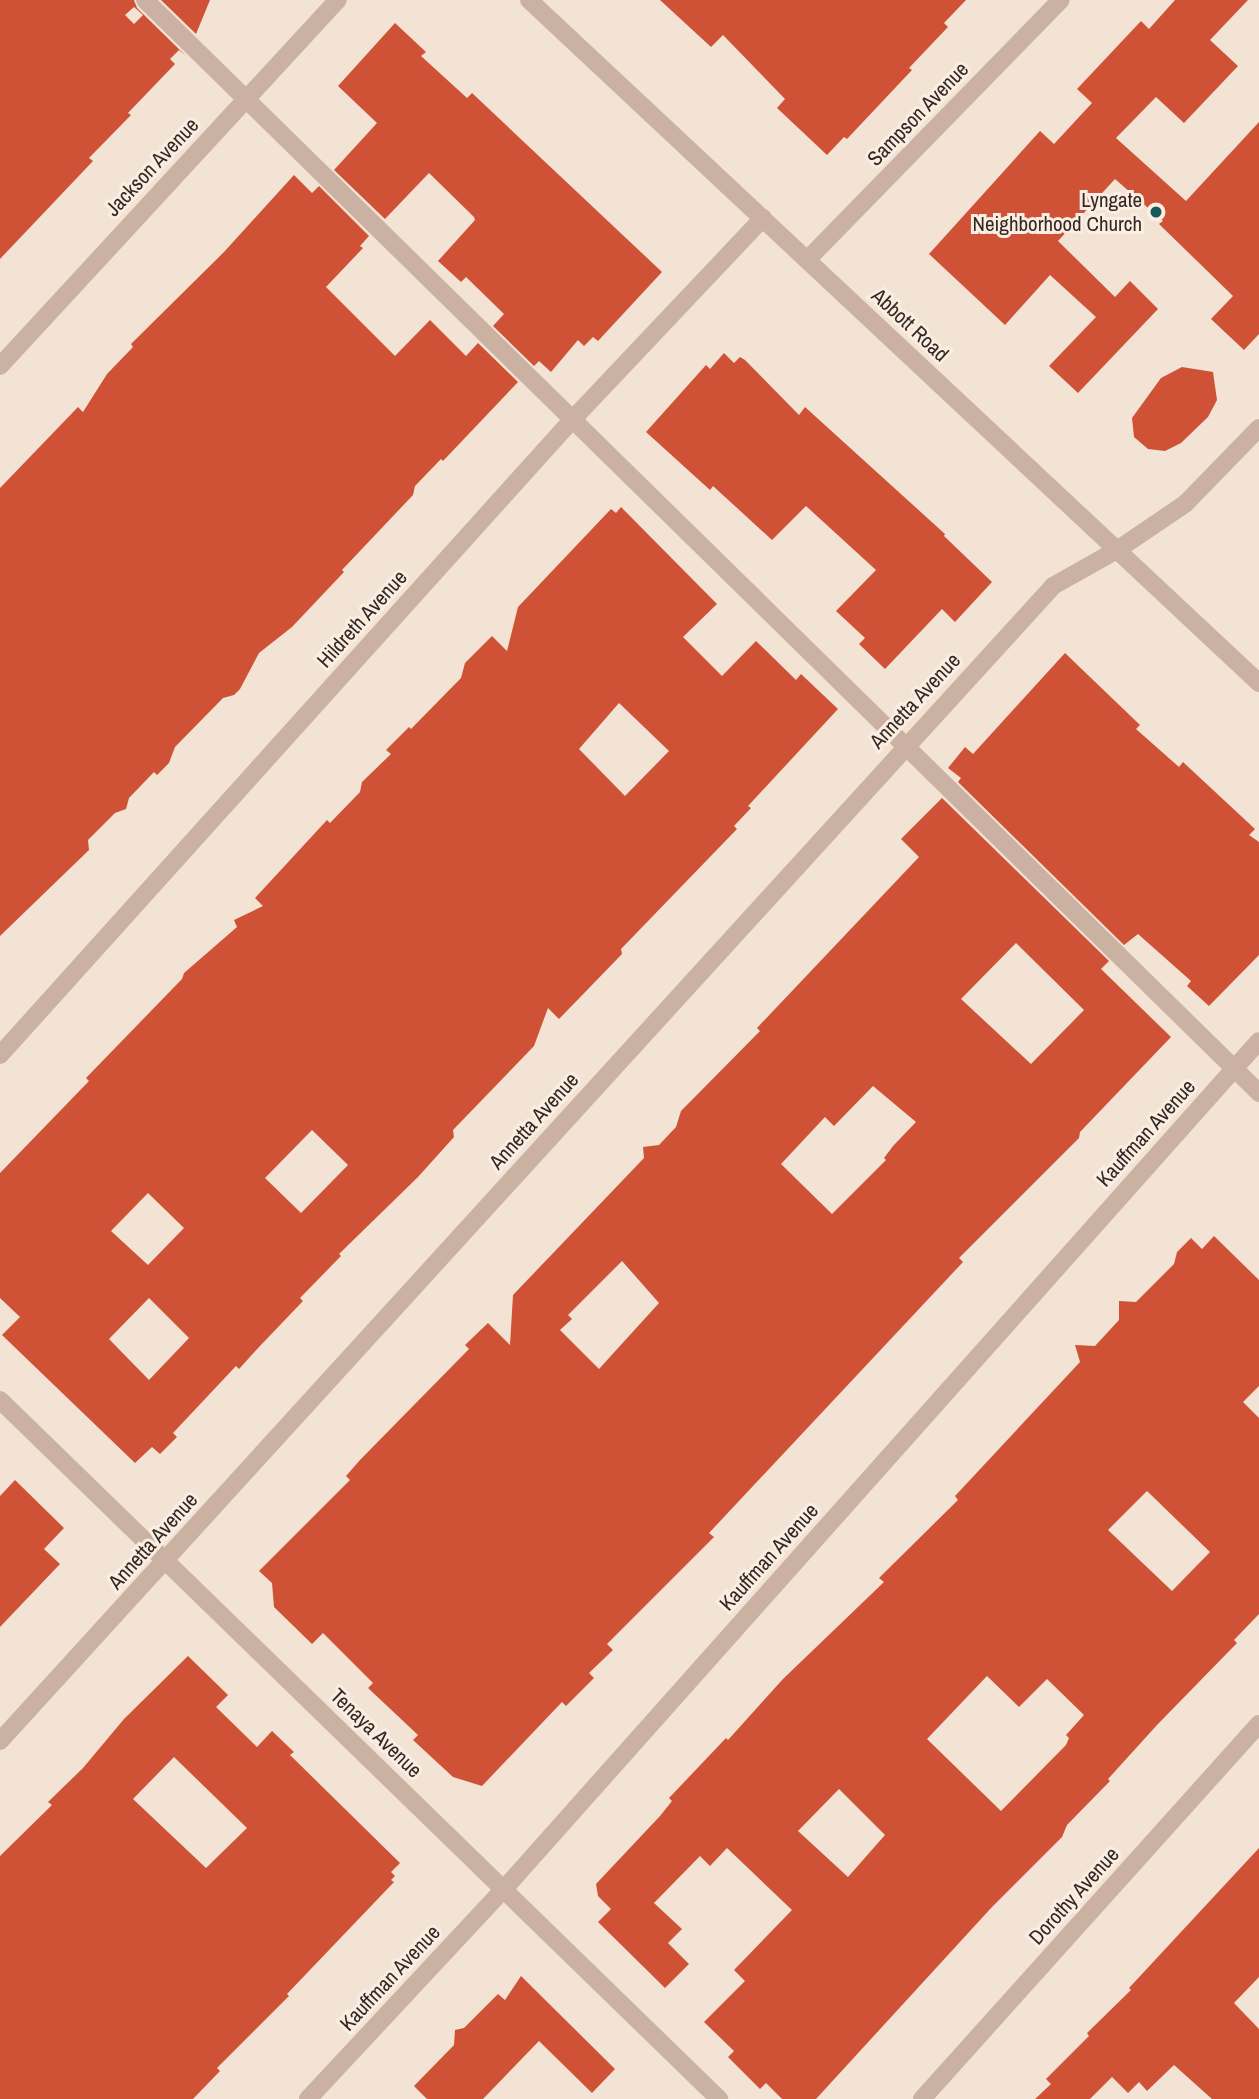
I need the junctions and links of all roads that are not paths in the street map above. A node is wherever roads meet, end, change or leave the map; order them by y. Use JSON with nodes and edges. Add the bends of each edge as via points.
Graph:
{"nodes":[{"id":1,"x":145,"y":0,"type":"edge"},
{"id":2,"x":338,"y":0,"type":"edge"},
{"id":3,"x":529,"y":0,"type":"edge"},
{"id":4,"x":1061,"y":0,"type":"edge"},
{"id":5,"x":245,"y":99,"type":"junction"},
{"id":6,"x":762,"y":218,"type":"junction"},
{"id":7,"x":807,"y":260,"type":"junction"},
{"id":8,"x":0,"y":366,"type":"edge"},
{"id":9,"x":572,"y":420,"type":"junction"},
{"id":10,"x":1259,"y":428,"type":"edge"},
{"id":11,"x":1116,"y":550,"type":"junction"},
{"id":12,"x":1259,"y":683,"type":"edge"},
{"id":13,"x":905,"y":745,"type":"junction"},
{"id":14,"x":1259,"y":1041,"type":"edge"},
{"id":15,"x":0,"y":1055,"type":"edge"},
{"id":16,"x":1234,"y":1068,"type":"junction"},
{"id":17,"x":1259,"y":1093,"type":"edge"},
{"id":18,"x":0,"y":1400,"type":"edge"},
{"id":19,"x":166,"y":1561,"type":"junction"},
{"id":20,"x":1259,"y":1724,"type":"edge"},
{"id":21,"x":0,"y":1741,"type":"edge"},
{"id":22,"x":504,"y":1889,"type":"junction"},
{"id":23,"x":308,"y":2099,"type":"edge"},
{"id":24,"x":719,"y":2099,"type":"edge"},
{"id":25,"x":922,"y":2099,"type":"edge"}],
"edges":[{"from":1,"to":5,"type":"street"},
{"from":2,"to":5,"type":"street","name":"Jackson Avenue"},
{"from":3,"to":6,"type":"street","name":"Abbott Road"},
{"from":4,"to":7,"type":"street","name":"Sampson Avenue"},
{"from":5,"to":8,"type":"street","name":"Jackson Avenue"},
{"from":5,"to":9,"type":"street"},
{"from":6,"to":7,"type":"street","name":"Abbott Road"},
{"from":6,"to":9,"type":"street","name":"Hildreth Avenue"},
{"from":7,"to":11,"type":"street","name":"Abbott Road"},
{"from":9,"to":13,"type":"street"},
{"from":9,"to":15,"type":"street","name":"Hildreth Avenue"},
{"from":10,"to":11,"type":"street","name":"Annetta Avenue","via":[[1185,504]]},
{"from":11,"to":12,"type":"street","name":"Abbott Road"},
{"from":11,"to":13,"type":"street","name":"Annetta Avenue","via":[[1053,586]]},
{"from":13,"to":16,"type":"street"},
{"from":13,"to":19,"type":"street","name":"Annetta Avenue"},
{"from":14,"to":16,"type":"street","name":"Kauffman Avenue"},
{"from":16,"to":17,"type":"street"},
{"from":16,"to":22,"type":"street","name":"Kauffman Avenue"},
{"from":18,"to":19,"type":"street","name":"Tenaya Avenue"},
{"from":19,"to":21,"type":"street","name":"Annetta Avenue"},
{"from":19,"to":22,"type":"street","name":"Tenaya Avenue"},
{"from":20,"to":25,"type":"street","name":"Dorothy Avenue"},
{"from":22,"to":23,"type":"street","name":"Kauffman Avenue"},
{"from":22,"to":24,"type":"street","name":"Tenaya Avenue"}]}
